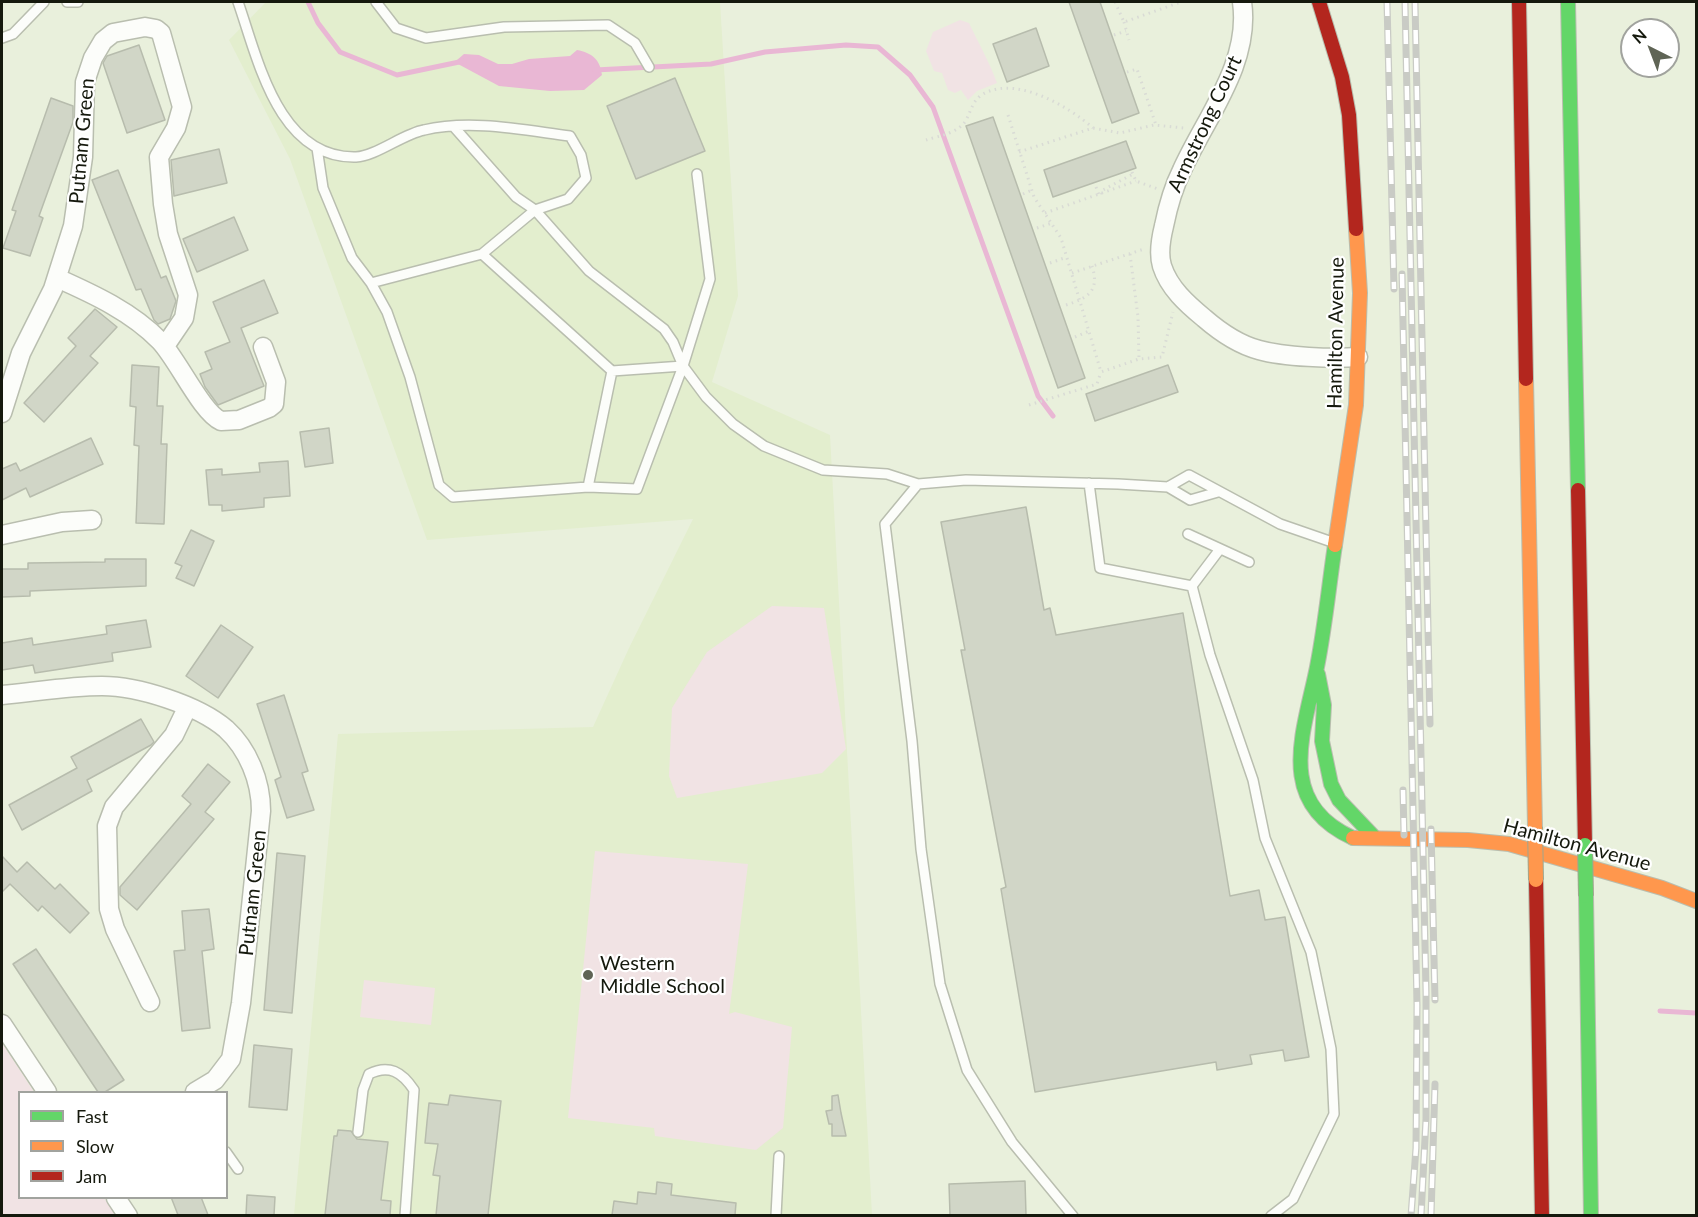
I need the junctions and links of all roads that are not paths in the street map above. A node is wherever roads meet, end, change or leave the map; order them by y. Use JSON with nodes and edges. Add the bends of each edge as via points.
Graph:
{"nodes":[{"id":1,"x":44,"y":2,"type":"edge"},
{"id":2,"x":67,"y":2,"type":"edge"},
{"id":3,"x":78,"y":2,"type":"edge"},
{"id":4,"x":238,"y":2,"type":"edge"},
{"id":5,"x":376,"y":2,"type":"edge"},
{"id":6,"x":1242,"y":2,"type":"edge"},
{"id":7,"x":1319,"y":2,"type":"edge"},
{"id":8,"x":1519,"y":2,"type":"edge"},
{"id":9,"x":1568,"y":2,"type":"edge"},
{"id":10,"x":2,"y":38,"type":"edge"},
{"id":11,"x":650,"y":67,"type":"dead end"},
{"id":12,"x":1584,"y":77,"type":"dead end"},
{"id":13,"x":454,"y":127,"type":"junction"},
{"id":14,"x":317,"y":148,"type":"junction"},
{"id":15,"x":697,"y":174,"type":"dead end"},
{"id":16,"x":535,"y":210,"type":"junction"},
{"id":17,"x":1572,"y":215,"type":"junction"},
{"id":18,"x":482,"y":254,"type":"junction"},
{"id":19,"x":57,"y":278,"type":"junction"},
{"id":20,"x":371,"y":283,"type":"junction"},
{"id":21,"x":165,"y":346,"type":"junction"},
{"id":22,"x":263,"y":347,"type":"dead end"},
{"id":23,"x":1358,"y":357,"type":"junction"},
{"id":24,"x":683,"y":366,"type":"junction"},
{"id":25,"x":612,"y":371,"type":"junction"},
{"id":26,"x":2,"y":413,"type":"edge"},
{"id":27,"x":1089,"y":483,"type":"junction"},
{"id":28,"x":918,"y":484,"type":"junction"},
{"id":29,"x":588,"y":487,"type":"junction"},
{"id":30,"x":1168,"y":487,"type":"junction"},
{"id":31,"x":1218,"y":492,"type":"junction"},
{"id":32,"x":92,"y":520,"type":"dead end"},
{"id":33,"x":1188,"y":534,"type":"dead end"},
{"id":34,"x":2,"y":535,"type":"edge"},
{"id":35,"x":1335,"y":543,"type":"junction"},
{"id":36,"x":1220,"y":549,"type":"junction"},
{"id":37,"x":1249,"y":562,"type":"dead end"},
{"id":38,"x":1192,"y":586,"type":"junction"},
{"id":39,"x":1317,"y":668,"type":"junction"},
{"id":40,"x":2,"y":695,"type":"edge"},
{"id":41,"x":187,"y":708,"type":"junction"},
{"id":42,"x":1374,"y":838,"type":"junction"},
{"id":43,"x":1696,"y":901,"type":"edge"},
{"id":44,"x":150,"y":1002,"type":"dead end"},
{"id":45,"x":2,"y":1024,"type":"edge"},
{"id":46,"x":46,"y":1091,"type":"edge"},
{"id":47,"x":197,"y":1091,"type":"edge"},
{"id":48,"x":358,"y":1132,"type":"dead end"},
{"id":49,"x":228,"y":1155,"type":"edge"},
{"id":50,"x":779,"y":1156,"type":"dead end"},
{"id":51,"x":238,"y":1169,"type":"dead end"},
{"id":52,"x":117,"y":1199,"type":"edge"},
{"id":53,"x":128,"y":1215,"type":"edge"},
{"id":54,"x":405,"y":1215,"type":"edge"},
{"id":55,"x":776,"y":1215,"type":"edge"},
{"id":56,"x":1073,"y":1215,"type":"edge"},
{"id":57,"x":1270,"y":1215,"type":"edge"},
{"id":58,"x":1542,"y":1215,"type":"edge"},
{"id":59,"x":1591,"y":1215,"type":"edge"}],
"edges":[{"from":1,"to":10,"type":"lane","via":[[13,34]]},
{"from":2,"to":3,"type":"lane"},
{"from":4,"to":14,"type":"lane","via":[[266,84],[292,127]]},
{"from":5,"to":11,"type":"lane","via":[[396,28],[426,38],[504,27],[608,25],[635,43]]},
{"from":6,"to":23,"type":"street","name":"Armstrong Court","via":[[1239,51],[1232,75],[1172,193],[1160,244],[1161,264],[1169,282],[1214,326],[1259,350],[1341,359]]},
{"from":7,"to":23,"type":"main road","name":"Hamilton Avenue","via":[[1342,77],[1353,149],[1360,293]]},
{"from":8,"to":58,"type":"main road","bridge":true},
{"from":9,"to":17,"type":"main road"},
{"from":12,"to":17,"type":"main road"},
{"from":13,"to":14,"type":"lane","via":[[423,130],[358,157]]},
{"from":13,"to":16,"type":"lane","via":[[516,197]]},
{"from":13,"to":16,"type":"lane","via":[[501,127],[570,135],[581,155],[586,178],[568,199]]},
{"from":14,"to":20,"type":"lane","via":[[323,188],[352,258]]},
{"from":15,"to":24,"type":"lane","via":[[710,279]]},
{"from":16,"to":18,"type":"lane"},
{"from":16,"to":24,"type":"lane","via":[[589,271],[664,329]]},
{"from":17,"to":59,"type":"main road","bridge":true},
{"from":18,"to":20,"type":"lane"},
{"from":18,"to":25,"type":"lane"},
{"from":19,"to":21,"type":"street","via":[[125,313]]},
{"from":19,"to":21,"type":"street","name":"Putnam Green","via":[[73,226],[85,82],[93,58],[102,41],[113,33],[156,29],[162,36],[182,101],[179,121],[159,162],[168,234],[188,295],[184,318]]},
{"from":19,"to":26,"type":"street","name":"Putnam Green","via":[[21,353]]},
{"from":20,"to":29,"type":"lane","via":[[387,312],[410,377],[439,484],[453,497]]},
{"from":21,"to":22,"type":"street","via":[[208,412],[227,422],[274,404],[276,382]]},
{"from":23,"to":35,"type":"main road","name":"Hamilton Avenue","via":[[1356,405]]},
{"from":24,"to":25,"type":"lane"},
{"from":24,"to":28,"type":"lane","via":[[733,424],[764,446],[823,470],[887,474]]},
{"from":24,"to":29,"type":"lane","via":[[637,489]]},
{"from":25,"to":29,"type":"lane"},
{"from":27,"to":28,"type":"lane","via":[[966,480]]},
{"from":27,"to":30,"type":"lane"},
{"from":27,"to":38,"type":"lane","via":[[1100,568]]},
{"from":28,"to":56,"type":"lane","via":[[885,524],[940,984],[967,1070],[1012,1142]]},
{"from":30,"to":31,"type":"lane","via":[[1190,500]]},
{"from":30,"to":31,"type":"lane","via":[[1189,475]]},
{"from":31,"to":35,"type":"lane","via":[[1280,524]]},
{"from":32,"to":34,"type":"street"},
{"from":33,"to":36,"type":"lane"},
{"from":35,"to":39,"type":"main road","name":"Hamilton Avenue"},
{"from":36,"to":37,"type":"lane"},
{"from":36,"to":38,"type":"lane"},
{"from":38,"to":57,"type":"lane","via":[[1210,655],[1253,780],[1265,838],[1311,952],[1331,1049],[1334,1114],[1293,1200]]},
{"from":39,"to":42,"type":"main road","name":"Hamilton Avenue","via":[[1324,705],[1322,741],[1331,784],[1345,807]]},
{"from":39,"to":42,"type":"main road","name":"Hamilton Avenue","via":[[1303,727],[1301,762],[1307,800],[1312,811],[1336,834],[1354,839]]},
{"from":40,"to":41,"type":"street","name":"Putnam Green","via":[[117,687],[159,696]]},
{"from":41,"to":44,"type":"street","via":[[174,735],[107,820],[111,918]]},
{"from":41,"to":47,"type":"street","name":"Putnam Green","via":[[229,733],[252,767],[261,801],[241,1003],[231,1059],[215,1080]]},
{"from":42,"to":43,"type":"main road","name":"Hamilton Avenue","via":[[1509,844]]},
{"from":45,"to":46,"type":"street"},
{"from":48,"to":54,"type":"lane","via":[[369,1074],[382,1068],[408,1081],[414,1090]]},
{"from":49,"to":51,"type":"lane"},
{"from":50,"to":55,"type":"lane"},
{"from":52,"to":53,"type":"street"}]}
